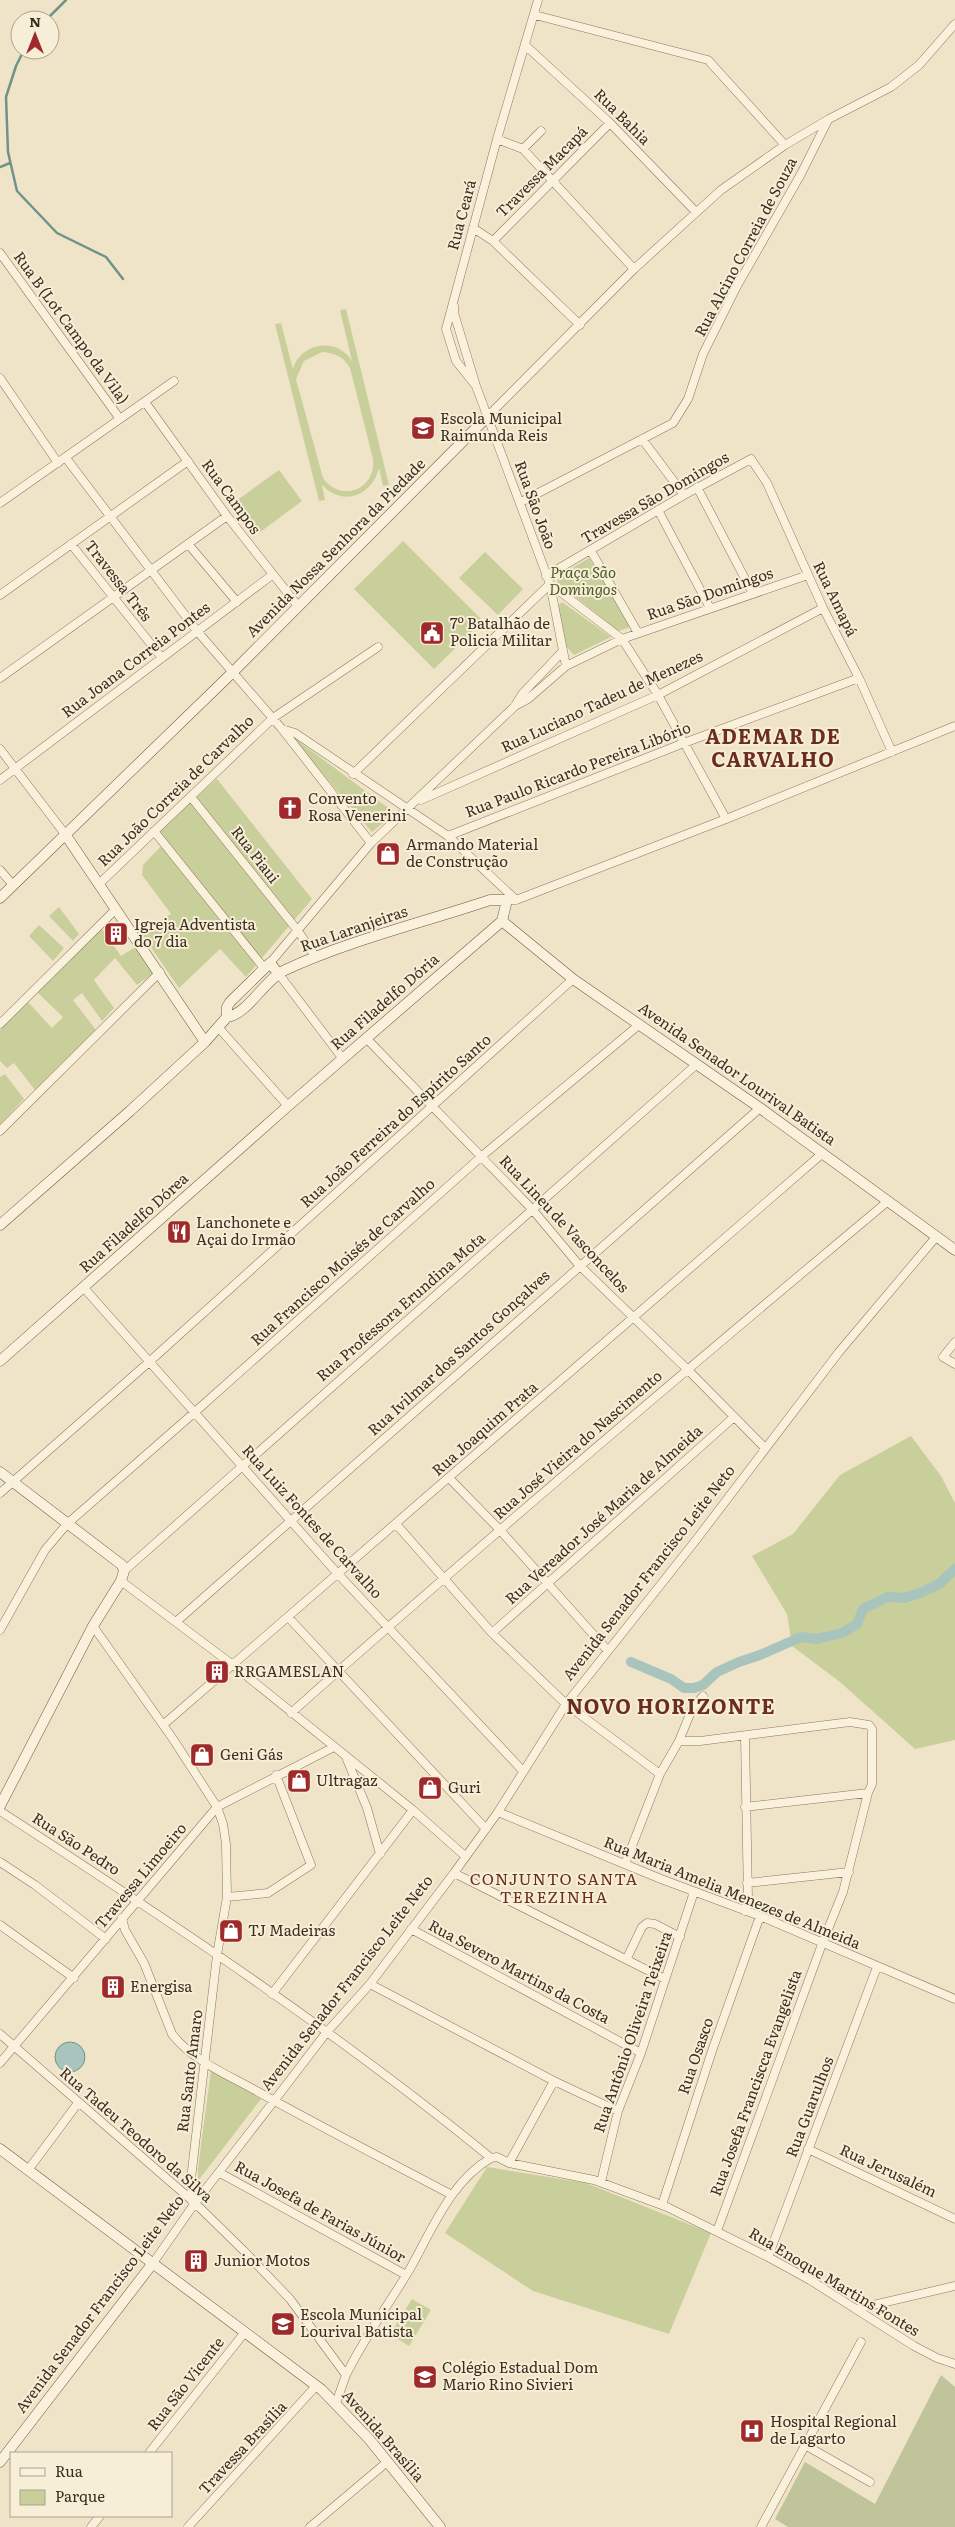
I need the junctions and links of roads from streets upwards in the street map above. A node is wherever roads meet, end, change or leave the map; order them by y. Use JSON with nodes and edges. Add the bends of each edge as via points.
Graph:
{"nodes":[{"id":1,"x":538,"y":0,"type":"edge"},
{"id":2,"x":535,"y":15,"type":"junction"},
{"id":3,"x":955,"y":24,"type":"edge"},
{"id":4,"x":525,"y":45,"type":"junction"},
{"id":5,"x":829,"y":119,"type":"junction"},
{"id":6,"x":610,"y":123,"type":"junction"},
{"id":7,"x":541,"y":131,"type":"dead end"},
{"id":8,"x":497,"y":139,"type":"junction"},
{"id":9,"x":785,"y":145,"type":"junction"},
{"id":10,"x":523,"y":149,"type":"junction"},
{"id":11,"x":551,"y":180,"type":"junction"},
{"id":12,"x":696,"y":212,"type":"junction"},
{"id":13,"x":473,"y":228,"type":"junction"},
{"id":14,"x":493,"y":241,"type":"junction"},
{"id":15,"x":0,"y":253,"type":"edge"},
{"id":16,"x":634,"y":269,"type":"junction"},
{"id":17,"x":454,"y":300,"type":"junction"},
{"id":18,"x":580,"y":325,"type":"junction"},
{"id":19,"x":0,"y":378,"type":"edge"},
{"id":20,"x":174,"y":382,"type":"dead end"},
{"id":21,"x":476,"y":386,"type":"junction"},
{"id":22,"x":145,"y":402,"type":"junction"},
{"id":23,"x":488,"y":416,"type":"junction"},
{"id":24,"x":120,"y":419,"type":"junction"},
{"id":25,"x":642,"y":439,"type":"junction"},
{"id":26,"x":66,"y":458,"type":"junction"},
{"id":27,"x":752,"y":459,"type":"joint"},
{"id":28,"x":188,"y":461,"type":"junction"},
{"id":29,"x":58,"y":463,"type":"junction"},
{"id":30,"x":697,"y":488,"type":"junction"},
{"id":31,"x":684,"y":495,"type":"junction"},
{"id":32,"x":1,"y":502,"type":"edge"},
{"id":33,"x":521,"y":502,"type":"junction"},
{"id":34,"x":658,"y":510,"type":"junction"},
{"id":35,"x":111,"y":516,"type":"junction"},
{"id":36,"x":227,"y":516,"type":"junction"},
{"id":37,"x":71,"y":544,"type":"junction"},
{"id":38,"x":189,"y":545,"type":"junction"},
{"id":39,"x":591,"y":551,"type":"junction"},
{"id":40,"x":152,"y":571,"type":"junction"},
{"id":41,"x":808,"y":574,"type":"junction"},
{"id":42,"x":272,"y":576,"type":"junction"},
{"id":43,"x":546,"y":576,"type":"junction"},
{"id":44,"x":550,"y":584,"type":"junction"},
{"id":45,"x":753,"y":594,"type":"junction"},
{"id":46,"x":0,"y":595,"type":"edge"},
{"id":47,"x":113,"y":599,"type":"junction"},
{"id":48,"x":237,"y":602,"type":"junction"},
{"id":49,"x":298,"y":606,"type":"junction"},
{"id":50,"x":710,"y":608,"type":"junction"},
{"id":51,"x":823,"y":608,"type":"junction"},
{"id":52,"x":197,"y":631,"type":"junction"},
{"id":53,"x":638,"y":633,"type":"junction"},
{"id":54,"x":622,"y":639,"type":"junction"},
{"id":55,"x":378,"y":647,"type":"dead end"},
{"id":56,"x":563,"y":651,"type":"junction"},
{"id":57,"x":162,"y":658,"type":"junction"},
{"id":58,"x":566,"y":666,"type":"junction"},
{"id":59,"x":233,"y":672,"type":"junction"},
{"id":60,"x":0,"y":678,"type":"edge"},
{"id":61,"x":859,"y":678,"type":"junction"},
{"id":62,"x":658,"y":695,"type":"junction"},
{"id":63,"x":515,"y":706,"type":"junction"},
{"id":64,"x":273,"y":718,"type":"junction"},
{"id":65,"x":955,"y":726,"type":"edge"},
{"id":66,"x":282,"y":729,"type":"junction"},
{"id":67,"x":684,"y":743,"type":"junction"},
{"id":68,"x":0,"y":749,"type":"edge"},
{"id":69,"x":892,"y":752,"type":"junction"},
{"id":70,"x":15,"y":767,"type":"junction"},
{"id":71,"x":353,"y":774,"type":"junction"},
{"id":72,"x":0,"y":780,"type":"edge"},
{"id":73,"x":191,"y":797,"type":"junction"},
{"id":74,"x":417,"y":801,"type":"junction"},
{"id":75,"x":409,"y":809,"type":"junction"},
{"id":76,"x":726,"y":819,"type":"junction"},
{"id":77,"x":154,"y":832,"type":"junction"},
{"id":78,"x":65,"y":834,"type":"junction"},
{"id":79,"x":448,"y":836,"type":"junction"},
{"id":80,"x":371,"y":843,"type":"junction"},
{"id":81,"x":0,"y":870,"type":"edge"},
{"id":82,"x":14,"y":884,"type":"junction"},
{"id":83,"x":98,"y":884,"type":"junction"},
{"id":84,"x":0,"y":898,"type":"edge"},
{"id":85,"x":511,"y":900,"type":"junction"},
{"id":86,"x":115,"y":910,"type":"junction"},
{"id":87,"x":502,"y":921,"type":"junction"},
{"id":88,"x":298,"y":931,"type":"junction"},
{"id":89,"x":315,"y":956,"type":"junction"},
{"id":90,"x":267,"y":966,"type":"junction"},
{"id":91,"x":160,"y":972,"type":"junction"},
{"id":92,"x":278,"y":973,"type":"junction"},
{"id":93,"x":573,"y":979,"type":"junction"},
{"id":94,"x":227,"y":1017,"type":"junction"},
{"id":95,"x":0,"y":1024,"type":"edge"},
{"id":96,"x":640,"y":1024,"type":"junction"},
{"id":97,"x":218,"y":1027,"type":"junction"},
{"id":98,"x":366,"y":1038,"type":"junction"},
{"id":99,"x":206,"y":1042,"type":"junction"},
{"id":100,"x":343,"y":1059,"type":"junction"},
{"id":101,"x":696,"y":1064,"type":"junction"},
{"id":102,"x":288,"y":1106,"type":"junction"},
{"id":103,"x":433,"y":1106,"type":"junction"},
{"id":104,"x":760,"y":1108,"type":"junction"},
{"id":105,"x":0,"y":1131,"type":"edge"},
{"id":106,"x":823,"y":1153,"type":"junction"},
{"id":107,"x":482,"y":1156,"type":"junction"},
{"id":108,"x":887,"y":1202,"type":"junction"},
{"id":109,"x":532,"y":1209,"type":"junction"},
{"id":110,"x":0,"y":1225,"type":"edge"},
{"id":111,"x":936,"y":1237,"type":"junction"},
{"id":112,"x":955,"y":1250,"type":"edge"},
{"id":113,"x":579,"y":1265,"type":"junction"},
{"id":114,"x":84,"y":1288,"type":"junction"},
{"id":115,"x":632,"y":1318,"type":"junction"},
{"id":116,"x":955,"y":1342,"type":"edge"},
{"id":117,"x":0,"y":1361,"type":"edge"},
{"id":118,"x":149,"y":1362,"type":"junction"},
{"id":119,"x":955,"y":1364,"type":"edge"},
{"id":120,"x":687,"y":1369,"type":"junction"},
{"id":121,"x":195,"y":1412,"type":"junction"},
{"id":122,"x":734,"y":1417,"type":"junction"},
{"id":123,"x":765,"y":1448,"type":"junction"},
{"id":124,"x":243,"y":1465,"type":"junction"},
{"id":125,"x":0,"y":1472,"type":"edge"},
{"id":126,"x":450,"y":1478,"type":"junction"},
{"id":127,"x":12,"y":1482,"type":"junction"},
{"id":128,"x":0,"y":1493,"type":"edge"},
{"id":129,"x":292,"y":1520,"type":"junction"},
{"id":130,"x":67,"y":1524,"type":"junction"},
{"id":131,"x":396,"y":1524,"type":"junction"},
{"id":132,"x":500,"y":1530,"type":"junction"},
{"id":133,"x":124,"y":1571,"type":"junction"},
{"id":134,"x":337,"y":1573,"type":"junction"},
{"id":135,"x":443,"y":1579,"type":"junction"},
{"id":136,"x":121,"y":1581,"type":"junction"},
{"id":137,"x":547,"y":1584,"type":"junction"},
{"id":138,"x":288,"y":1617,"type":"junction"},
{"id":139,"x":177,"y":1621,"type":"junction"},
{"id":140,"x":93,"y":1626,"type":"junction"},
{"id":141,"x":387,"y":1627,"type":"junction"},
{"id":142,"x":0,"y":1630,"type":"edge"},
{"id":143,"x":492,"y":1634,"type":"junction"},
{"id":144,"x":608,"y":1651,"type":"junction"},
{"id":145,"x":233,"y":1665,"type":"junction"},
{"id":146,"x":339,"y":1671,"type":"junction"},
{"id":147,"x":703,"y":1696,"type":"dead end"},
{"id":148,"x":566,"y":1704,"type":"junction"},
{"id":149,"x":291,"y":1713,"type":"junction"},
{"id":150,"x":163,"y":1725,"type":"junction"},
{"id":151,"x":745,"y":1736,"type":"junction"},
{"id":152,"x":679,"y":1741,"type":"junction"},
{"id":153,"x":334,"y":1748,"type":"junction"},
{"id":154,"x":345,"y":1755,"type":"junction"},
{"id":155,"x":522,"y":1771,"type":"junction"},
{"id":156,"x":660,"y":1774,"type":"junction"},
{"id":157,"x":276,"y":1775,"type":"junction"},
{"id":158,"x":869,"y":1791,"type":"junction"},
{"id":159,"x":0,"y":1806,"type":"edge"},
{"id":160,"x":217,"y":1807,"type":"junction"},
{"id":161,"x":745,"y":1807,"type":"junction"},
{"id":162,"x":413,"y":1810,"type":"junction"},
{"id":163,"x":0,"y":1811,"type":"edge"},
{"id":164,"x":498,"y":1812,"type":"junction"},
{"id":165,"x":486,"y":1829,"type":"junction"},
{"id":166,"x":380,"y":1854,"type":"junction"},
{"id":167,"x":466,"y":1856,"type":"junction"},
{"id":168,"x":0,"y":1862,"type":"edge"},
{"id":169,"x":625,"y":1864,"type":"junction"},
{"id":170,"x":849,"y":1872,"type":"junction"},
{"id":171,"x":454,"y":1873,"type":"junction"},
{"id":172,"x":747,"y":1884,"type":"junction"},
{"id":173,"x":694,"y":1892,"type":"junction"},
{"id":174,"x":227,"y":1897,"type":"junction"},
{"id":175,"x":136,"y":1900,"type":"junction"},
{"id":176,"x":745,"y":1911,"type":"junction"},
{"id":177,"x":760,"y":1916,"type":"junction"},
{"id":178,"x":122,"y":1918,"type":"junction"},
{"id":179,"x":0,"y":1925,"type":"edge"},
{"id":180,"x":411,"y":1929,"type":"junction"},
{"id":181,"x":680,"y":1937,"type":"junction"},
{"id":182,"x":106,"y":1939,"type":"junction"},
{"id":183,"x":822,"y":1944,"type":"junction"},
{"id":184,"x":217,"y":1955,"type":"junction"},
{"id":185,"x":626,"y":1958,"type":"junction"},
{"id":186,"x":877,"y":1967,"type":"junction"},
{"id":187,"x":74,"y":1978,"type":"junction"},
{"id":188,"x":665,"y":1979,"type":"junction"},
{"id":189,"x":370,"y":1984,"type":"junction"},
{"id":190,"x":272,"y":1994,"type":"junction"},
{"id":191,"x":955,"y":1999,"type":"edge"},
{"id":192,"x":326,"y":2032,"type":"junction"},
{"id":193,"x":0,"y":2034,"type":"edge"},
{"id":194,"x":14,"y":2046,"type":"junction"},
{"id":195,"x":641,"y":2053,"type":"junction"},
{"id":196,"x":205,"y":2062,"type":"junction"},
{"id":197,"x":0,"y":2063,"type":"edge"},
{"id":198,"x":554,"y":2081,"type":"junction"},
{"id":199,"x":274,"y":2101,"type":"junction"},
{"id":200,"x":78,"y":2104,"type":"junction"},
{"id":201,"x":618,"y":2111,"type":"junction"},
{"id":202,"x":0,"y":2149,"type":"edge"},
{"id":203,"x":808,"y":2149,"type":"junction"},
{"id":204,"x":491,"y":2158,"type":"junction"},
{"id":205,"x":509,"y":2163,"type":"junction"},
{"id":206,"x":28,"y":2170,"type":"junction"},
{"id":207,"x":220,"y":2173,"type":"junction"},
{"id":208,"x":601,"y":2182,"type":"junction"},
{"id":209,"x":452,"y":2195,"type":"junction"},
{"id":210,"x":193,"y":2202,"type":"junction"},
{"id":211,"x":662,"y":2205,"type":"junction"},
{"id":212,"x":955,"y":2218,"type":"edge"},
{"id":213,"x":716,"y":2231,"type":"junction"},
{"id":214,"x":768,"y":2257,"type":"junction"},
{"id":215,"x":153,"y":2263,"type":"junction"},
{"id":216,"x":406,"y":2275,"type":"junction"},
{"id":217,"x":955,"y":2286,"type":"edge"},
{"id":218,"x":856,"y":2309,"type":"junction"},
{"id":219,"x":245,"y":2332,"type":"junction"},
{"id":220,"x":861,"y":2342,"type":"dead end"},
{"id":221,"x":955,"y":2364,"type":"edge"},
{"id":222,"x":346,"y":2375,"type":"junction"},
{"id":223,"x":316,"y":2386,"type":"junction"},
{"id":224,"x":336,"y":2403,"type":"junction"},
{"id":225,"x":805,"y":2445,"type":"junction"},
{"id":226,"x":151,"y":2452,"type":"edge"},
{"id":227,"x":0,"y":2462,"type":"edge"},
{"id":228,"x":387,"y":2462,"type":"junction"},
{"id":229,"x":870,"y":2482,"type":"dead end"},
{"id":230,"x":188,"y":2527,"type":"edge"},
{"id":231,"x":310,"y":2527,"type":"edge"},
{"id":232,"x":440,"y":2527,"type":"edge"},
{"id":233,"x":761,"y":2527,"type":"edge"}],
"edges":[{"from":1,"to":2,"type":"street","name":"Rua Ceará"},
{"from":2,"to":4,"type":"street","name":"Rua Ceará"},
{"from":2,"to":9,"type":"street","via":[[708,60]]},
{"from":3,"to":5,"type":"street","name":"Avenida Nossa Senhora da Piedade","via":[[925,60],[891,87]]},
{"from":4,"to":6,"type":"street","name":"Rua Bahia"},
{"from":4,"to":8,"type":"street","name":"Rua Ceará"},
{"from":5,"to":9,"type":"street","name":"Avenida Nossa Senhora da Piedade"},
{"from":5,"to":25,"type":"street","name":"Rua Alcino Correia de Souza","via":[[737,286],[703,354],[681,414],[673,423]]},
{"from":6,"to":11,"type":"street","name":"Travessa Macapá"},
{"from":6,"to":12,"type":"street","name":"Rua Bahia"},
{"from":7,"to":10,"type":"street"},
{"from":8,"to":10,"type":"street"},
{"from":8,"to":13,"type":"street","name":"Rua Ceará"},
{"from":9,"to":12,"type":"street","name":"Avenida Nossa Senhora da Piedade","via":[[747,170]]},
{"from":10,"to":11,"type":"street"},
{"from":11,"to":14,"type":"street","name":"Travessa Macapá"},
{"from":11,"to":16,"type":"street"},
{"from":12,"to":16,"type":"street","name":"Avenida Nossa Senhora da Piedade"},
{"from":13,"to":14,"type":"street"},
{"from":13,"to":17,"type":"street","name":"Rua Ceará"},
{"from":14,"to":18,"type":"street"},
{"from":15,"to":24,"type":"street","name":"Rua B (Lot Campo da Vila)"},
{"from":16,"to":18,"type":"street","name":"Avenida Nossa Senhora da Piedade"},
{"from":17,"to":21,"type":"street","name":"Rua São João","via":[[454,313]]},
{"from":17,"to":21,"type":"street","name":"Rua Ceará","via":[[446,329],[456,361]]},
{"from":18,"to":23,"type":"street","name":"Avenida Nossa Senhora da Piedade"},
{"from":19,"to":29,"type":"street"},
{"from":20,"to":22,"type":"street"},
{"from":21,"to":23,"type":"street","name":"Rua São João"},
{"from":22,"to":24,"type":"street"},
{"from":22,"to":28,"type":"street","name":"Rua Campos"},
{"from":23,"to":33,"type":"street","name":"Rua São João"},
{"from":23,"to":49,"type":"street","name":"Avenida Nossa Senhora da Piedade"},
{"from":24,"to":26,"type":"street"},
{"from":25,"to":31,"type":"street"},
{"from":25,"to":33,"type":"street","name":"Rua Alcino Correia de Souza"},
{"from":26,"to":29,"type":"street"},
{"from":26,"to":35,"type":"street"},
{"from":27,"to":30,"type":"street","name":"Travessa São Domingos"},
{"from":27,"to":41,"type":"street","name":"Rua Amapá","via":[[767,483]]},
{"from":28,"to":35,"type":"street"},
{"from":28,"to":36,"type":"street","name":"Rua Campos"},
{"from":29,"to":32,"type":"street"},
{"from":30,"to":31,"type":"street","name":"Travessa São Domingos"},
{"from":30,"to":45,"type":"street"},
{"from":31,"to":34,"type":"street","name":"Travessa São Domingos"},
{"from":33,"to":43,"type":"street","name":"Rua São João"},
{"from":34,"to":39,"type":"street","name":"Travessa São Domingos"},
{"from":34,"to":50,"type":"street"},
{"from":35,"to":37,"type":"street"},
{"from":35,"to":40,"type":"street"},
{"from":36,"to":38,"type":"street"},
{"from":36,"to":42,"type":"street","name":"Rua Campos"},
{"from":37,"to":46,"type":"street"},
{"from":37,"to":47,"type":"street","name":"Travessa Três"},
{"from":38,"to":40,"type":"street"},
{"from":38,"to":48,"type":"street"},
{"from":39,"to":43,"type":"street","name":"Travessa São Domingos"},
{"from":39,"to":53,"type":"street"},
{"from":40,"to":47,"type":"street"},
{"from":40,"to":52,"type":"street"},
{"from":41,"to":45,"type":"street","name":"Rua São Domingos"},
{"from":41,"to":51,"type":"street","name":"Rua Amapá"},
{"from":42,"to":48,"type":"street","name":"Rua Joana Correia Pontes"},
{"from":42,"to":49,"type":"street","name":"Rua Campos"},
{"from":43,"to":44,"type":"street","name":"Rua São João"},
{"from":44,"to":54,"type":"street"},
{"from":44,"to":56,"type":"street"},
{"from":44,"to":71,"type":"street"},
{"from":45,"to":50,"type":"street","name":"Rua São Domingos"},
{"from":47,"to":57,"type":"street","name":"Travessa Três"},
{"from":47,"to":60,"type":"street"},
{"from":48,"to":52,"type":"street","name":"Rua Joana Correia Pontes"},
{"from":49,"to":59,"type":"street","name":"Avenida Nossa Senhora da Piedade"},
{"from":50,"to":53,"type":"street","name":"Rua São Domingos"},
{"from":51,"to":61,"type":"street","name":"Rua Amapá"},
{"from":51,"to":62,"type":"street","name":"Rua Luciano Tadeu de Menezes"},
{"from":52,"to":57,"type":"street","name":"Rua Joana Correia Pontes"},
{"from":52,"to":59,"type":"street"},
{"from":53,"to":54,"type":"street","name":"Rua São Domingos"},
{"from":54,"to":58,"type":"street"},
{"from":54,"to":62,"type":"street"},
{"from":55,"to":64,"type":"street","name":"Rua João Correia de Carvalho"},
{"from":56,"to":58,"type":"street"},
{"from":56,"to":63,"type":"street","via":[[523,693]]},
{"from":57,"to":70,"type":"street","name":"Rua Joana Correia Pontes"},
{"from":58,"to":63,"type":"street","via":[[528,699]]},
{"from":59,"to":64,"type":"street"},
{"from":59,"to":78,"type":"street","name":"Avenida Nossa Senhora da Piedade"},
{"from":61,"to":67,"type":"street","name":"Rua Paulo Ricardo Pereira Libório"},
{"from":61,"to":69,"type":"street","name":"Rua Amapá"},
{"from":62,"to":67,"type":"street"},
{"from":62,"to":74,"type":"street","name":"Rua Luciano Tadeu de Menezes"},
{"from":63,"to":74,"type":"street"},
{"from":64,"to":66,"type":"street"},
{"from":64,"to":73,"type":"street","name":"Rua João Correia de Carvalho"},
{"from":65,"to":69,"type":"street"},
{"from":66,"to":71,"type":"street","via":[[295,733]]},
{"from":66,"to":80,"type":"street"},
{"from":67,"to":76,"type":"street"},
{"from":67,"to":79,"type":"street","name":"Rua Paulo Ricardo Pereira Libório"},
{"from":68,"to":70,"type":"street"},
{"from":69,"to":76,"type":"street"},
{"from":70,"to":72,"type":"street","name":"Rua Joana Correia Pontes"},
{"from":70,"to":78,"type":"street"},
{"from":71,"to":75,"type":"street"},
{"from":73,"to":77,"type":"street","name":"Rua João Correia de Carvalho"},
{"from":73,"to":88,"type":"street","name":"Rua Piaui"},
{"from":74,"to":75,"type":"street"},
{"from":75,"to":79,"type":"street"},
{"from":75,"to":80,"type":"street"},
{"from":76,"to":85,"type":"street"},
{"from":77,"to":83,"type":"street","name":"Rua João Correia de Carvalho"},
{"from":77,"to":90,"type":"street"},
{"from":78,"to":82,"type":"street","name":"Avenida Nossa Senhora da Piedade"},
{"from":78,"to":83,"type":"street"},
{"from":79,"to":85,"type":"street"},
{"from":80,"to":88,"type":"street"},
{"from":81,"to":82,"type":"street"},
{"from":82,"to":84,"type":"street","name":"Avenida Nossa Senhora da Piedade"},
{"from":83,"to":86,"type":"street"},
{"from":85,"to":87,"type":"street"},
{"from":85,"to":89,"type":"street","name":"Rua Laranjeiras","via":[[490,900]]},
{"from":86,"to":91,"type":"street"},
{"from":86,"to":95,"type":"street"},
{"from":87,"to":93,"type":"street","name":"Avenida Senador Lourival Batista"},
{"from":87,"to":98,"type":"street","name":"Rua Filadelfo Dória"},
{"from":88,"to":89,"type":"street","name":"Rua Piaui"},
{"from":88,"to":90,"type":"street"},
{"from":89,"to":92,"type":"street","name":"Rua Laranjeiras"},
{"from":90,"to":92,"type":"street"},
{"from":90,"to":94,"type":"street","name":"Rua Laranjeiras","via":[[230,1002]]},
{"from":91,"to":99,"type":"street"},
{"from":91,"to":105,"type":"street"},
{"from":92,"to":94,"type":"street","name":"Rua Laranjeiras","via":[[237,1014]]},
{"from":92,"to":100,"type":"street"},
{"from":93,"to":96,"type":"street","name":"Avenida Senador Lourival Batista"},
{"from":93,"to":103,"type":"street","name":"Rua João Ferreira do Espírito Santo"},
{"from":94,"to":97,"type":"street","name":"Rua Laranjeiras"},
{"from":96,"to":101,"type":"street","name":"Avenida Senador Lourival Batista"},
{"from":96,"to":107,"type":"street","name":"Rua Francisco Moisés de Carvalho"},
{"from":97,"to":99,"type":"street","name":"Rua Laranjeiras"},
{"from":97,"to":102,"type":"street"},
{"from":98,"to":100,"type":"street","name":"Rua Filadelfo Dória"},
{"from":98,"to":103,"type":"street","name":"Rua Lineu de Vasconcelos"},
{"from":99,"to":110,"type":"street","name":"Rua Laranjeiras"},
{"from":100,"to":102,"type":"street","name":"Rua Filadelfo Dória"},
{"from":101,"to":104,"type":"street","name":"Avenida Senador Lourival Batista"},
{"from":101,"to":109,"type":"street","name":"Rua Professora Erundina Mota"},
{"from":102,"to":114,"type":"street","name":"Rua Filadelfo Dórea"},
{"from":103,"to":107,"type":"street","name":"Rua Lineu de Vasconcelos"},
{"from":103,"to":118,"type":"street","name":"Rua João Ferreira do Espírito Santo"},
{"from":104,"to":106,"type":"street","name":"Avenida Senador Lourival Batista"},
{"from":104,"to":113,"type":"street","name":"Rua Ivilmar dos Santos Gonçalves"},
{"from":106,"to":108,"type":"street","name":"Avenida Senador Lourival Batista"},
{"from":106,"to":115,"type":"street","name":"Rua Joaquim Prata"},
{"from":107,"to":109,"type":"street","name":"Rua Lineu de Vasconcelos"},
{"from":107,"to":121,"type":"street","name":"Rua Francisco Moisés de Carvalho"},
{"from":108,"to":111,"type":"street","name":"Avenida Senador Lourival Batista"},
{"from":108,"to":120,"type":"street","name":"Rua José Vieira do Nascimento"},
{"from":109,"to":113,"type":"street","name":"Rua Lineu de Vasconcelos"},
{"from":109,"to":124,"type":"street","name":"Rua Professora Erundina Mota"},
{"from":111,"to":112,"type":"street","name":"Avenida Senador Lourival Batista"},
{"from":111,"to":123,"type":"street","name":"Avenida Senador Francisco Leite Neto","via":[[839,1352]]},
{"from":113,"to":115,"type":"street","name":"Rua Lineu de Vasconcelos"},
{"from":113,"to":129,"type":"street","name":"Rua Ivilmar dos Santos Gonçalves"},
{"from":114,"to":117,"type":"street","name":"Rua Filadelfo Dórea"},
{"from":114,"to":118,"type":"street","name":"Rua Luiz Fontes de Carvalho"},
{"from":115,"to":120,"type":"street","name":"Rua Lineu de Vasconcelos"},
{"from":115,"to":126,"type":"street","name":"Rua Joaquim Prata"},
{"from":116,"to":119,"type":"street","via":[[943,1357]]},
{"from":118,"to":121,"type":"street","name":"Rua Luiz Fontes de Carvalho"},
{"from":118,"to":127,"type":"street","name":"Rua João Ferreira do Espírito Santo"},
{"from":120,"to":122,"type":"street","name":"Rua Lineu de Vasconcelos"},
{"from":120,"to":132,"type":"street","name":"Rua José Vieira do Nascimento"},
{"from":121,"to":124,"type":"street","name":"Rua Luiz Fontes de Carvalho"},
{"from":121,"to":130,"type":"street","name":"Rua Francisco Moisés de Carvalho"},
{"from":122,"to":123,"type":"street","name":"Rua Lineu de Vasconcelos"},
{"from":122,"to":137,"type":"street","name":"Rua Vereador José Maria de Almeida"},
{"from":123,"to":144,"type":"street","name":"Avenida Senador Francisco Leite Neto"},
{"from":124,"to":129,"type":"street","name":"Rua Luiz Fontes de Carvalho"},
{"from":124,"to":133,"type":"street","name":"Rua Professora Erundina Mota"},
{"from":125,"to":127,"type":"street"},
{"from":126,"to":131,"type":"street","name":"Rua Joaquim Prata"},
{"from":126,"to":132,"type":"street"},
{"from":127,"to":128,"type":"street","name":"Rua João Ferreira do Espírito Santo"},
{"from":127,"to":130,"type":"street"},
{"from":129,"to":134,"type":"street","name":"Rua Luiz Fontes de Carvalho"},
{"from":129,"to":139,"type":"street","name":"Rua Ivilmar dos Santos Gonçalves"},
{"from":130,"to":133,"type":"street","via":[[122,1565]]},
{"from":130,"to":142,"type":"street","name":"Rua Francisco Moisés de Carvalho","via":[[44,1550]]},
{"from":131,"to":134,"type":"street","name":"Rua Joaquim Prata"},
{"from":131,"to":135,"type":"street"},
{"from":132,"to":135,"type":"street","name":"Rua José Vieira do Nascimento"},
{"from":132,"to":137,"type":"street"},
{"from":133,"to":136,"type":"street"},
{"from":134,"to":138,"type":"street","name":"Rua Joaquim Prata"},
{"from":134,"to":141,"type":"street","name":"Rua Luiz Fontes de Carvalho"},
{"from":135,"to":141,"type":"street","name":"Rua José Vieira do Nascimento"},
{"from":135,"to":143,"type":"street"},
{"from":136,"to":139,"type":"street"},
{"from":136,"to":140,"type":"street"},
{"from":137,"to":143,"type":"street","name":"Rua Vereador José Maria de Almeida"},
{"from":137,"to":144,"type":"street"},
{"from":138,"to":145,"type":"street","name":"Rua Joaquim Prata"},
{"from":138,"to":146,"type":"street"},
{"from":139,"to":145,"type":"street"},
{"from":140,"to":150,"type":"street","name":"Rua Santo Amaro"},
{"from":140,"to":159,"type":"street"},
{"from":141,"to":146,"type":"street","name":"Rua José Vieira do Nascimento"},
{"from":141,"to":155,"type":"street","name":"Rua Luiz Fontes de Carvalho"},
{"from":143,"to":148,"type":"street"},
{"from":144,"to":148,"type":"street","name":"Avenida Senador Francisco Leite Neto"},
{"from":145,"to":149,"type":"street"},
{"from":145,"to":150,"type":"street","name":"Rua Joaquim Prata"},
{"from":146,"to":149,"type":"street","name":"Rua José Vieira do Nascimento"},
{"from":146,"to":165,"type":"street"},
{"from":147,"to":152,"type":"street","via":[[692,1709]]},
{"from":148,"to":155,"type":"street","name":"Avenida Senador Francisco Leite Neto"},
{"from":148,"to":156,"type":"street"},
{"from":149,"to":153,"type":"street"},
{"from":150,"to":160,"type":"street","name":"Rua Santo Amaro"},
{"from":151,"to":152,"type":"street"},
{"from":151,"to":158,"type":"street","name":"Rua Josefa Franciscca Evangelista","via":[[850,1722],[869,1725],[873,1734]]},
{"from":151,"to":161,"type":"street"},
{"from":152,"to":156,"type":"street"},
{"from":153,"to":154,"type":"street"},
{"from":153,"to":157,"type":"street","name":"Travessa Limoeiro"},
{"from":154,"to":162,"type":"street"},
{"from":154,"to":166,"type":"street","via":[[367,1808]]},
{"from":155,"to":164,"type":"street","name":"Avenida Senador Francisco Leite Neto"},
{"from":156,"to":169,"type":"street"},
{"from":157,"to":160,"type":"street","name":"Travessa Limoeiro"},
{"from":157,"to":174,"type":"street","via":[[311,1865],[268,1893]]},
{"from":158,"to":161,"type":"street"},
{"from":158,"to":170,"type":"street","name":"Rua Josefa Franciscca Evangelista"},
{"from":160,"to":174,"type":"street","name":"Rua Santo Amaro","via":[[226,1844]]},
{"from":160,"to":175,"type":"street","name":"Travessa Limoeiro"},
{"from":161,"to":172,"type":"street"},
{"from":162,"to":166,"type":"street"},
{"from":162,"to":167,"type":"street"},
{"from":163,"to":175,"type":"street","name":"Rua São Pedro"},
{"from":164,"to":165,"type":"street","name":"Avenida Senador Francisco Leite Neto"},
{"from":164,"to":169,"type":"street","name":"Rua Maria Amelia Menezes de Almeida"},
{"from":165,"to":167,"type":"street","name":"Avenida Senador Francisco Leite Neto"},
{"from":166,"to":190,"type":"street"},
{"from":167,"to":171,"type":"street","name":"Avenida Senador Francisco Leite Neto"},
{"from":168,"to":182,"type":"street"},
{"from":169,"to":173,"type":"street","name":"Rua Maria Amelia Menezes de Almeida"},
{"from":170,"to":172,"type":"street"},
{"from":170,"to":183,"type":"street","name":"Rua Josefa Franciscca Evangelista"},
{"from":171,"to":180,"type":"street","name":"Avenida Senador Francisco Leite Neto"},
{"from":171,"to":185,"type":"street"},
{"from":172,"to":176,"type":"street"},
{"from":173,"to":176,"type":"street","name":"Rua Maria Amelia Menezes de Almeida"},
{"from":173,"to":181,"type":"street","name":"Rua Antônio Oliveira Teixeira"},
{"from":174,"to":184,"type":"street","name":"Rua Santo Amaro"},
{"from":175,"to":178,"type":"street","name":"Travessa Limoeiro"},
{"from":175,"to":184,"type":"street","name":"Rua Enoque Martins Fontes"},
{"from":176,"to":177,"type":"street","name":"Rua Maria Amelia Menezes de Almeida"},
{"from":177,"to":183,"type":"street","name":"Rua Maria Amelia Menezes de Almeida"},
{"from":177,"to":211,"type":"street","name":"Rua Osasco"},
{"from":178,"to":182,"type":"street","name":"Travessa Limoeiro"},
{"from":178,"to":196,"type":"street","via":[[172,2034]]},
{"from":179,"to":187,"type":"street"},
{"from":180,"to":189,"type":"street","name":"Avenida Senador Francisco Leite Neto"},
{"from":180,"to":195,"type":"street","name":"Rua Severo Martins da Costa"},
{"from":181,"to":185,"type":"street","via":[[647,1923]]},
{"from":181,"to":188,"type":"street","name":"Rua Antônio Oliveira Teixeira"},
{"from":182,"to":187,"type":"street","name":"Travessa Limoeiro"},
{"from":183,"to":186,"type":"street","name":"Rua Maria Amelia Menezes de Almeida"},
{"from":183,"to":213,"type":"street","name":"Rua Josefa Franciscca Evangelista"},
{"from":184,"to":190,"type":"street","name":"Rua Enoque Martins Fontes"},
{"from":184,"to":196,"type":"street","name":"Rua Santo Amaro"},
{"from":185,"to":188,"type":"street"},
{"from":186,"to":191,"type":"street","name":"Rua Maria Amelia Menezes de Almeida"},
{"from":186,"to":203,"type":"street","name":"Rua Guarulhos"},
{"from":187,"to":194,"type":"street","name":"Travessa Limoeiro"},
{"from":188,"to":195,"type":"street","name":"Rua Antônio Oliveira Teixeira"},
{"from":189,"to":192,"type":"street","name":"Avenida Senador Francisco Leite Neto"},
{"from":189,"to":198,"type":"street"},
{"from":190,"to":192,"type":"street","name":"Rua Enoque Martins Fontes"},
{"from":192,"to":199,"type":"street","name":"Avenida Senador Francisco Leite Neto"},
{"from":192,"to":204,"type":"street","name":"Rua Enoque Martins Fontes"},
{"from":193,"to":194,"type":"street","name":"Rua Tadeu Teodoro da Silva"},
{"from":194,"to":197,"type":"street","name":"Travessa Limoeiro"},
{"from":194,"to":200,"type":"street","name":"Rua Tadeu Teodoro da Silva"},
{"from":195,"to":201,"type":"street","name":"Rua Antônio Oliveira Teixeira"},
{"from":196,"to":199,"type":"street"},
{"from":196,"to":210,"type":"street","name":"Rua Santo Amaro","via":[[191,2179]]},
{"from":198,"to":201,"type":"street"},
{"from":198,"to":205,"type":"street"},
{"from":199,"to":207,"type":"street","name":"Avenida Senador Francisco Leite Neto"},
{"from":199,"to":209,"type":"street"},
{"from":200,"to":206,"type":"street"},
{"from":200,"to":210,"type":"street","name":"Rua Tadeu Teodoro da Silva"},
{"from":201,"to":208,"type":"street","name":"Rua Antônio Oliveira Teixeira"},
{"from":202,"to":206,"type":"street","name":"Avenida Brasília"},
{"from":203,"to":212,"type":"street","name":"Rua Jerusalém"},
{"from":203,"to":214,"type":"street","name":"Rua Guarulhos"},
{"from":204,"to":205,"type":"street","name":"Rua Enoque Martins Fontes","via":[[497,2157]]},
{"from":204,"to":209,"type":"street"},
{"from":205,"to":208,"type":"street","name":"Rua Enoque Martins Fontes"},
{"from":206,"to":215,"type":"street","name":"Avenida Brasília"},
{"from":207,"to":210,"type":"street","name":"Avenida Senador Francisco Leite Neto"},
{"from":207,"to":216,"type":"street","name":"Rua Josefa de Farias Júnior"},
{"from":208,"to":211,"type":"street","name":"Rua Enoque Martins Fontes"},
{"from":209,"to":216,"type":"street"},
{"from":210,"to":215,"type":"street","name":"Avenida Senador Francisco Leite Neto"},
{"from":210,"to":222,"type":"street","name":"Rua Tadeu Teodoro da Silva","via":[[290,2299]]},
{"from":211,"to":213,"type":"street","name":"Rua Enoque Martins Fontes"},
{"from":213,"to":214,"type":"street","name":"Rua Enoque Martins Fontes"},
{"from":214,"to":218,"type":"street","name":"Rua Enoque Martins Fontes"},
{"from":215,"to":219,"type":"street","name":"Avenida Brasília"},
{"from":215,"to":227,"type":"street","name":"Avenida Senador Francisco Leite Neto"},
{"from":216,"to":222,"type":"street"},
{"from":217,"to":218,"type":"street"},
{"from":218,"to":221,"type":"street","name":"Rua Enoque Martins Fontes","via":[[914,2346]]},
{"from":219,"to":223,"type":"street","name":"Avenida Brasília"},
{"from":219,"to":226,"type":"street","name":"Rua São Vicente"},
{"from":220,"to":225,"type":"street"},
{"from":222,"to":224,"type":"street"},
{"from":223,"to":224,"type":"street","name":"Avenida Brasília"},
{"from":223,"to":230,"type":"street","name":"Travessa Brasília"},
{"from":224,"to":228,"type":"street","name":"Avenida Brasília"},
{"from":225,"to":229,"type":"street"},
{"from":225,"to":233,"type":"street"},
{"from":228,"to":231,"type":"street"},
{"from":228,"to":232,"type":"street","name":"Avenida Brasília"}]}
